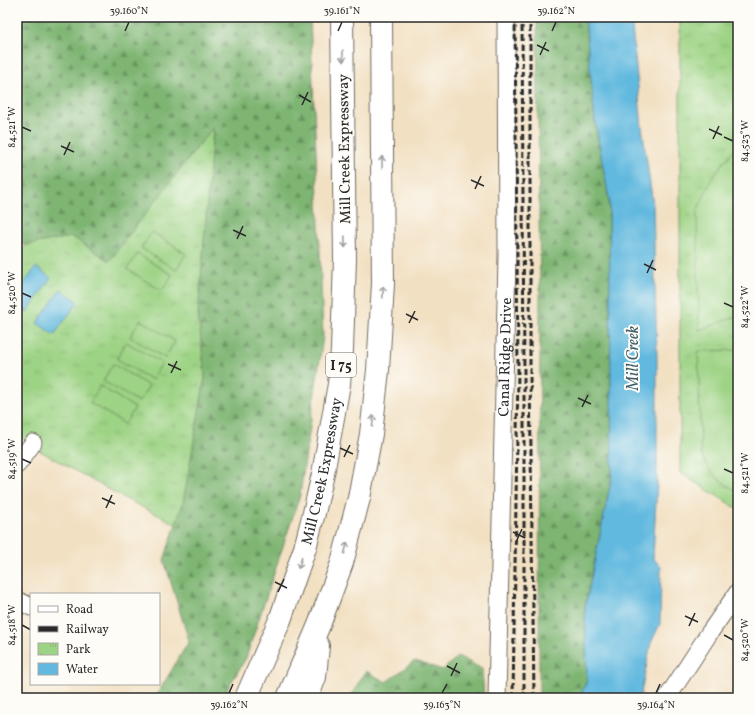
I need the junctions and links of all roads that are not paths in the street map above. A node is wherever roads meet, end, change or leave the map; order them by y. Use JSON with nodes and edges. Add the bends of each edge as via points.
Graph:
{"nodes":[{"id":1,"x":342,"y":17,"type":"edge"},
{"id":2,"x":381,"y":17,"type":"edge"},
{"id":3,"x":506,"y":17,"type":"edge"},
{"id":4,"x":33,"y":443,"type":"dead end"},
{"id":5,"x":17,"y":465,"type":"edge"},
{"id":6,"x":738,"y":592,"type":"edge"},
{"id":7,"x":17,"y":600,"type":"edge"},
{"id":8,"x":30,"y":606,"type":"edge"},
{"id":9,"x":319,"y":625,"type":"junction"},
{"id":10,"x":246,"y":698,"type":"edge"},
{"id":11,"x":288,"y":698,"type":"edge"},
{"id":12,"x":307,"y":698,"type":"edge"},
{"id":13,"x":497,"y":698,"type":"edge"},
{"id":14,"x":667,"y":698,"type":"edge"}],
"edges":[{"from":1,"to":10,"type":"highway","name":"Mill Creek Expressway","number":"I 75","one_way":true,"via":[[345,258],[339,384],[305,548],[280,620]]},
{"from":9,"to":2,"type":"highway","number":"I 75","one_way":true,"via":[[342,563],[359,498],[371,434],[378,370],[383,284]]},
{"from":3,"to":13,"type":"street","name":"Canal Ridge Drive","via":[[507,256]]},
{"from":4,"to":5,"type":"street"},
{"from":6,"to":14,"type":"street"},
{"from":7,"to":8,"type":"street"},
{"from":9,"to":11,"type":"highway","number":"I 75"},
{"from":9,"to":12,"type":"highway","via":[[315,677]]}]}
